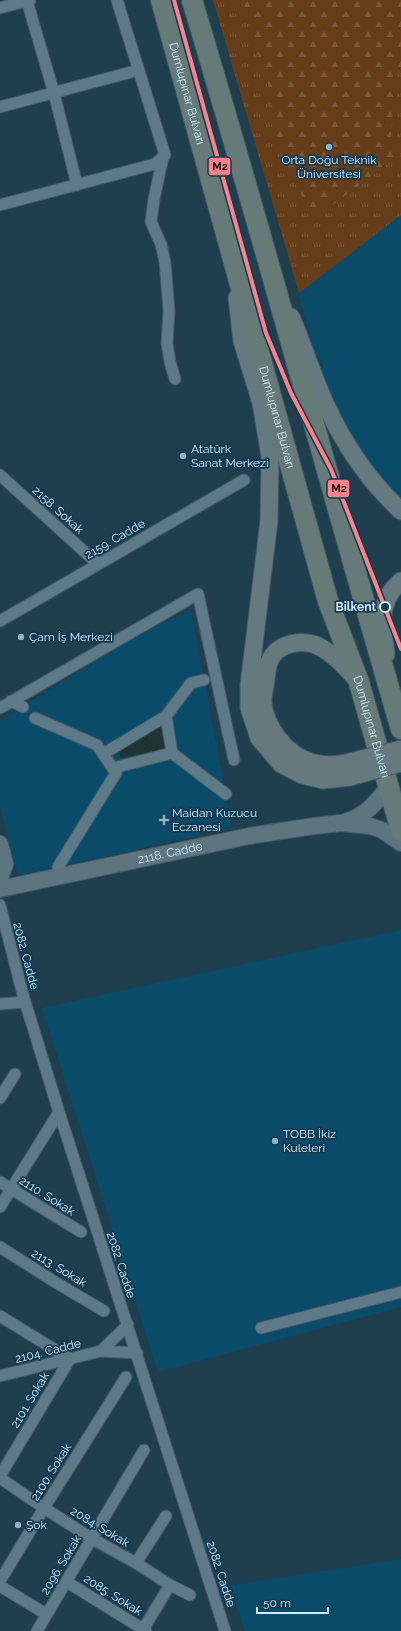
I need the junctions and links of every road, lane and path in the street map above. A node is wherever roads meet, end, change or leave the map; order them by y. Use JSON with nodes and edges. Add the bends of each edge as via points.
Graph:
{"nodes":[{"id":1,"x":28,"y":0,"type":"edge"},
{"id":2,"x":117,"y":0,"type":"edge"},
{"id":3,"x":161,"y":0,"type":"edge"},
{"id":4,"x":192,"y":0,"type":"edge"},
{"id":5,"x":0,"y":8,"type":"edge"},
{"id":6,"x":139,"y":70,"type":"junction"},
{"id":7,"x":54,"y":93,"type":"junction"},
{"id":8,"x":0,"y":108,"type":"edge"},
{"id":9,"x":163,"y":157,"type":"junction"},
{"id":10,"x":77,"y":185,"type":"junction"},
{"id":11,"x":0,"y":205,"type":"edge"},
{"id":12,"x":230,"y":248,"type":"junction"},
{"id":13,"x":270,"y":270,"type":"junction"},
{"id":14,"x":175,"y":379,"type":"dead end"},
{"id":15,"x":0,"y":475,"type":"edge"},
{"id":16,"x":244,"y":480,"type":"dead end"},
{"id":17,"x":401,"y":511,"type":"edge"},
{"id":18,"x":98,"y":564,"type":"junction"},
{"id":19,"x":401,"y":581,"type":"edge"},
{"id":20,"x":0,"y":621,"type":"edge"},
{"id":21,"x":204,"y":680,"type":"dead end"},
{"id":22,"x":359,"y":682,"type":"junction"},
{"id":23,"x":11,"y":701,"type":"junction"},
{"id":24,"x":394,"y":705,"type":"junction"},
{"id":25,"x":23,"y":707,"type":"dead end"},
{"id":26,"x":0,"y":708,"type":"edge"},
{"id":27,"x":166,"y":716,"type":"junction"},
{"id":28,"x":35,"y":718,"type":"dead end"},
{"id":29,"x":401,"y":729,"type":"edge"},
{"id":30,"x":401,"y":749,"type":"edge"},
{"id":31,"x":172,"y":753,"type":"junction"},
{"id":32,"x":103,"y":754,"type":"junction"},
{"id":33,"x":234,"y":760,"type":"dead end"},
{"id":34,"x":401,"y":763,"type":"edge"},
{"id":35,"x":113,"y":768,"type":"junction"},
{"id":36,"x":348,"y":770,"type":"junction"},
{"id":37,"x":389,"y":786,"type":"junction"},
{"id":38,"x":226,"y":794,"type":"dead end"},
{"id":39,"x":341,"y":823,"type":"junction"},
{"id":40,"x":401,"y":832,"type":"edge"},
{"id":41,"x":401,"y":843,"type":"edge"},
{"id":42,"x":0,"y":844,"type":"edge"},
{"id":43,"x":58,"y":867,"type":"dead end"},
{"id":44,"x":0,"y":878,"type":"edge"},
{"id":45,"x":0,"y":888,"type":"edge"},
{"id":46,"x":0,"y":905,"type":"edge"},
{"id":47,"x":25,"y":1002,"type":"junction"},
{"id":48,"x":0,"y":1004,"type":"edge"},
{"id":49,"x":15,"y":1074,"type":"dead end"},
{"id":50,"x":0,"y":1098,"type":"edge"},
{"id":51,"x":58,"y":1112,"type":"junction"},
{"id":52,"x":0,"y":1182,"type":"edge"},
{"id":53,"x":11,"y":1189,"type":"junction"},
{"id":54,"x":0,"y":1207,"type":"edge"},
{"id":55,"x":81,"y":1232,"type":"dead end"},
{"id":56,"x":0,"y":1247,"type":"edge"},
{"id":57,"x":401,"y":1292,"type":"edge"},
{"id":58,"x":104,"y":1310,"type":"dead end"},
{"id":59,"x":0,"y":1316,"type":"edge"},
{"id":60,"x":128,"y":1325,"type":"junction"},
{"id":61,"x":261,"y":1328,"type":"dead end"},
{"id":62,"x":101,"y":1351,"type":"junction"},
{"id":63,"x":137,"y":1353,"type":"junction"},
{"id":64,"x":70,"y":1359,"type":"junction"},
{"id":65,"x":0,"y":1376,"type":"edge"},
{"id":66,"x":126,"y":1377,"type":"dead end"},
{"id":67,"x":144,"y":1450,"type":"dead end"},
{"id":68,"x":0,"y":1477,"type":"edge"},
{"id":69,"x":44,"y":1508,"type":"junction"},
{"id":70,"x":166,"y":1516,"type":"dead end"},
{"id":71,"x":91,"y":1538,"type":"junction"},
{"id":72,"x":136,"y":1563,"type":"junction"},
{"id":73,"x":0,"y":1581,"type":"edge"},
{"id":74,"x":67,"y":1582,"type":"junction"},
{"id":75,"x":170,"y":1585,"type":"junction"},
{"id":76,"x":0,"y":1586,"type":"edge"},
{"id":77,"x":190,"y":1595,"type":"dead end"},
{"id":78,"x":46,"y":1614,"type":"junction"},
{"id":79,"x":144,"y":1630,"type":"edge"},
{"id":80,"x":38,"y":1631,"type":"edge"},
{"id":81,"x":225,"y":1631,"type":"edge"}],
"edges":[{"from":1,"to":5,"type":"street"},
{"from":1,"to":7,"type":"street"},
{"from":2,"to":6,"type":"street"},
{"from":3,"to":12,"type":"highway","name":"Dumlupınar Bulvarı"},
{"from":4,"to":13,"type":"highway"},
{"from":6,"to":7,"type":"street"},
{"from":6,"to":9,"type":"street","via":[[165,155]]},
{"from":7,"to":8,"type":"street"},
{"from":7,"to":10,"type":"street"},
{"from":9,"to":10,"type":"street","via":[[155,164]]},
{"from":9,"to":14,"type":"street","via":[[151,222],[161,244],[165,262],[169,311],[167,343]]},
{"from":10,"to":11,"type":"street"},
{"from":12,"to":22,"type":"highway","name":"Dumlupınar Bulvarı","via":[[328,601]]},
{"from":12,"to":36,"type":"main road","via":[[242,342],[261,403],[270,456],[269,521],[249,685],[249,708],[259,738],[281,764],[302,775],[323,780]]},
{"from":13,"to":17,"type":"main road","via":[[298,332],[327,407],[360,465]]},
{"from":13,"to":24,"type":"highway"},
{"from":15,"to":18,"type":"street","name":"2158. Sokak"},
{"from":16,"to":18,"type":"street","name":"2159. Cadde"},
{"from":18,"to":20,"type":"street","name":"2159. Cadde"},
{"from":19,"to":24,"type":"main road","via":[[389,594],[383,616]]},
{"from":21,"to":27,"type":"street","via":[[191,683]]},
{"from":22,"to":36,"type":"main road","via":[[332,654],[320,647],[297,642],[281,647],[270,661],[263,694],[264,712],[273,734],[294,755],[314,764]]},
{"from":22,"to":37,"type":"highway","name":"Dumlupınar Bulvarı"},
{"from":23,"to":25,"type":"street"},
{"from":23,"to":26,"type":"street"},
{"from":23,"to":33,"type":"street","via":[[198,594]]},
{"from":24,"to":29,"type":"highway"},
{"from":27,"to":31,"type":"street"},
{"from":27,"to":32,"type":"street"},
{"from":28,"to":32,"type":"street","via":[[97,745]]},
{"from":30,"to":36,"type":"main road","bridge":true},
{"from":31,"to":35,"type":"street"},
{"from":31,"to":38,"type":"street"},
{"from":32,"to":35,"type":"street"},
{"from":34,"to":36,"type":"main road","bridge":true},
{"from":35,"to":43,"type":"street","via":[[116,773]]},
{"from":37,"to":39,"type":"street","via":[[367,812]]},
{"from":37,"to":40,"type":"highway","name":"Dumlupınar Bulvarı"},
{"from":39,"to":41,"type":"street","via":[[370,826],[382,830]]},
{"from":39,"to":45,"type":"street","name":"2118. Cadde","via":[[249,836]]},
{"from":42,"to":44,"type":"street","via":[[5,864]]},
{"from":46,"to":47,"type":"street","name":"2082. Cadde"},
{"from":47,"to":48,"type":"street"},
{"from":47,"to":51,"type":"street","name":"2082. Cadde"},
{"from":49,"to":50,"type":"street"},
{"from":51,"to":53,"type":"street"},
{"from":51,"to":60,"type":"street","name":"2082. Cadde"},
{"from":52,"to":53,"type":"street","name":"2110. Sokak"},
{"from":53,"to":54,"type":"street"},
{"from":53,"to":55,"type":"street","name":"2110. Sokak"},
{"from":56,"to":58,"type":"street","name":"2113. Sokak"},
{"from":57,"to":61,"type":"street"},
{"from":59,"to":64,"type":"street"},
{"from":60,"to":62,"type":"street","name":"2104. Cadde"},
{"from":60,"to":63,"type":"street","name":"2082. Cadde"},
{"from":62,"to":63,"type":"street","name":"2104. Cadde"},
{"from":62,"to":64,"type":"street","name":"2104. Cadde"},
{"from":63,"to":81,"type":"street","name":"2082. Cadde"},
{"from":64,"to":65,"type":"street","name":"2104. Cadde"},
{"from":64,"to":68,"type":"street","name":"2101. Sokak"},
{"from":66,"to":69,"type":"street","name":"2100. Sokak"},
{"from":67,"to":71,"type":"street","name":"2096. Sokak"},
{"from":68,"to":69,"type":"street","name":"2084. Sokak"},
{"from":69,"to":71,"type":"street","name":"2084. Sokak"},
{"from":69,"to":73,"type":"street","name":"2100. Sokak"},
{"from":70,"to":72,"type":"street"},
{"from":71,"to":72,"type":"street","name":"2084. Sokak"},
{"from":71,"to":74,"type":"street","name":"2096. Sokak"},
{"from":72,"to":75,"type":"street","name":"2084. Sokak"},
{"from":74,"to":78,"type":"street","name":"2096. Sokak"},
{"from":74,"to":79,"type":"street","name":"2085. Sokak"},
{"from":75,"to":77,"type":"street","name":"2084. Sokak"},
{"from":75,"to":79,"type":"street"},
{"from":76,"to":78,"type":"street"},
{"from":78,"to":80,"type":"street","name":"2096. Sokak"}]}
